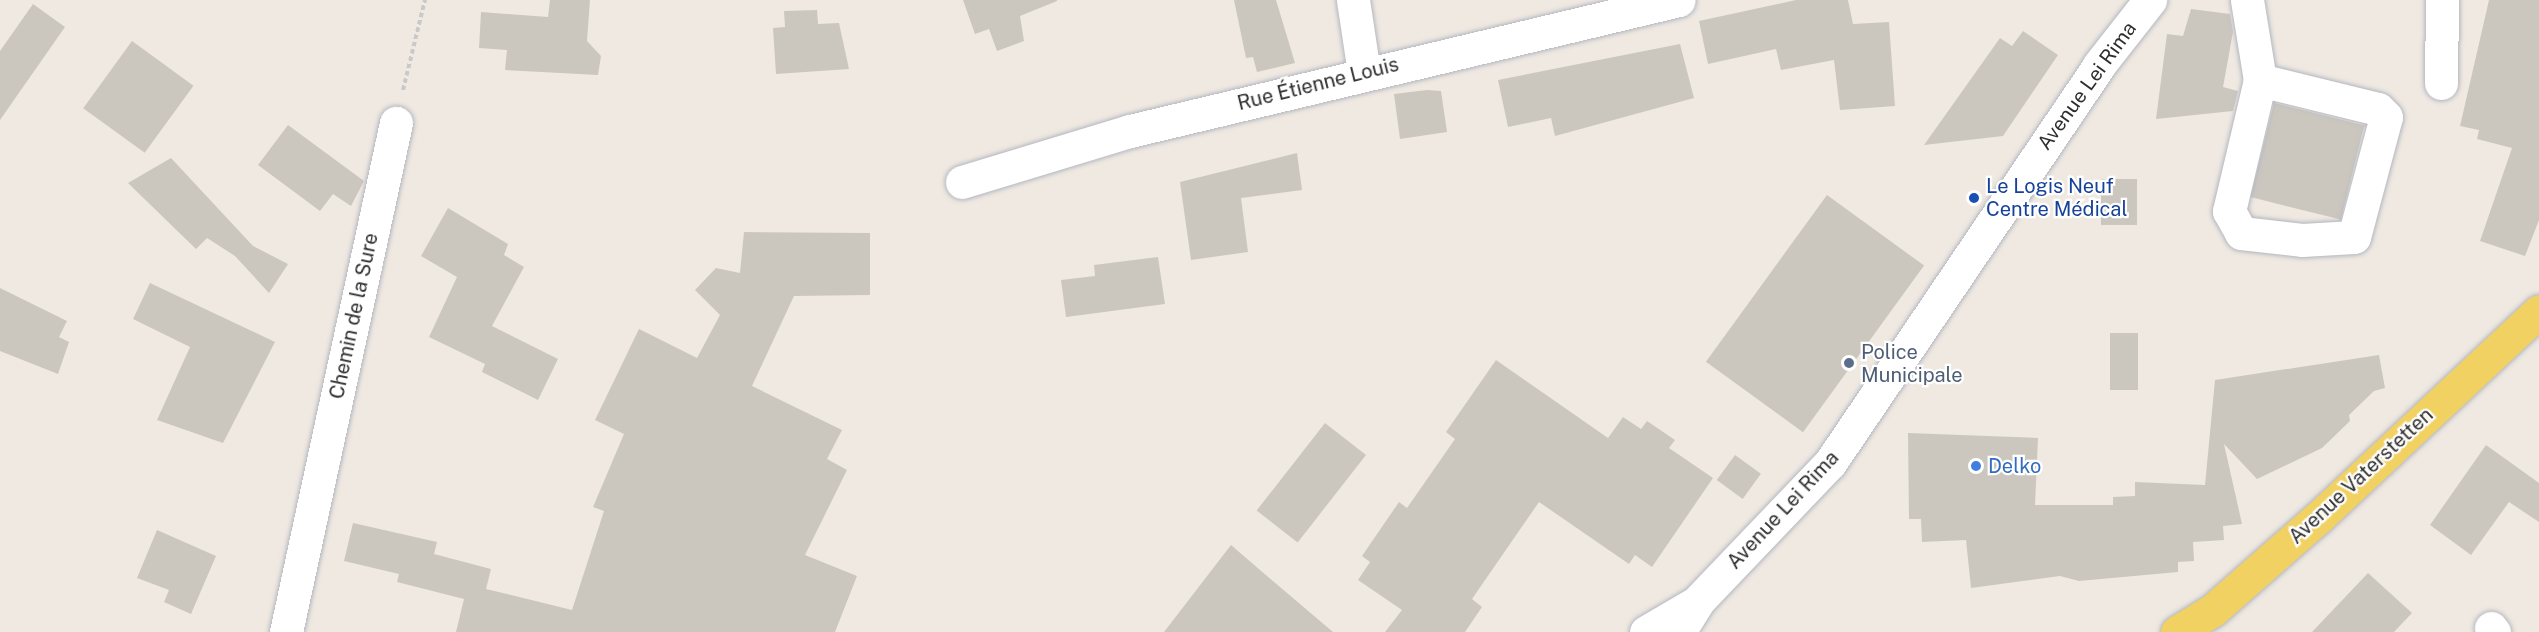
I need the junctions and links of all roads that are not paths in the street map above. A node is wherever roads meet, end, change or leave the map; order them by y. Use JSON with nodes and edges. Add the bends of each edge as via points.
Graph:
{"nodes":[{"id":1,"x":1353,"y":0,"type":"edge"},
{"id":2,"x":1679,"y":0,"type":"edge"},
{"id":3,"x":2150,"y":0,"type":"edge"},
{"id":4,"x":2247,"y":0,"type":"edge"},
{"id":5,"x":2442,"y":0,"type":"edge"},
{"id":6,"x":1364,"y":73,"type":"junction"},
{"id":7,"x":2260,"y":80,"type":"junction"},
{"id":8,"x":2441,"y":83,"type":"dead end"},
{"id":9,"x":396,"y":123,"type":"road end"},
{"id":10,"x":962,"y":182,"type":"dead end"},
{"id":11,"x":2539,"y":311,"type":"edge"},
{"id":12,"x":1698,"y":601,"type":"junction"},
{"id":13,"x":286,"y":632,"type":"edge"},
{"id":14,"x":1646,"y":632,"type":"edge"},
{"id":15,"x":1679,"y":632,"type":"edge"},
{"id":16,"x":2177,"y":632,"type":"edge"}],
"edges":[{"from":1,"to":6,"type":"street"},
{"from":2,"to":6,"type":"street","name":"Rue Étienne Louis"},
{"from":3,"to":12,"type":"street","name":"Avenue Lei Rima","via":[[2098,65],[1830,463]]},
{"from":4,"to":7,"type":"street"},
{"from":5,"to":8,"type":"street"},
{"from":6,"to":10,"type":"street","name":"Rue Étienne Louis","via":[[1130,131]]},
{"from":7,"to":7,"type":"street","via":[[2229,210],[2241,233],[2302,240],[2354,237],[2386,117],[2378,109]]},
{"from":9,"to":13,"type":"street","name":"Chemin de la Sure"},
{"from":11,"to":16,"type":"main road","name":"Avenue Vaterstetten","via":[[2319,517],[2213,609]]},
{"from":12,"to":14,"type":"street","name":"Avenue Lei Rima"},
{"from":12,"to":15,"type":"street","name":"Avenue Lei Rima"}]}
